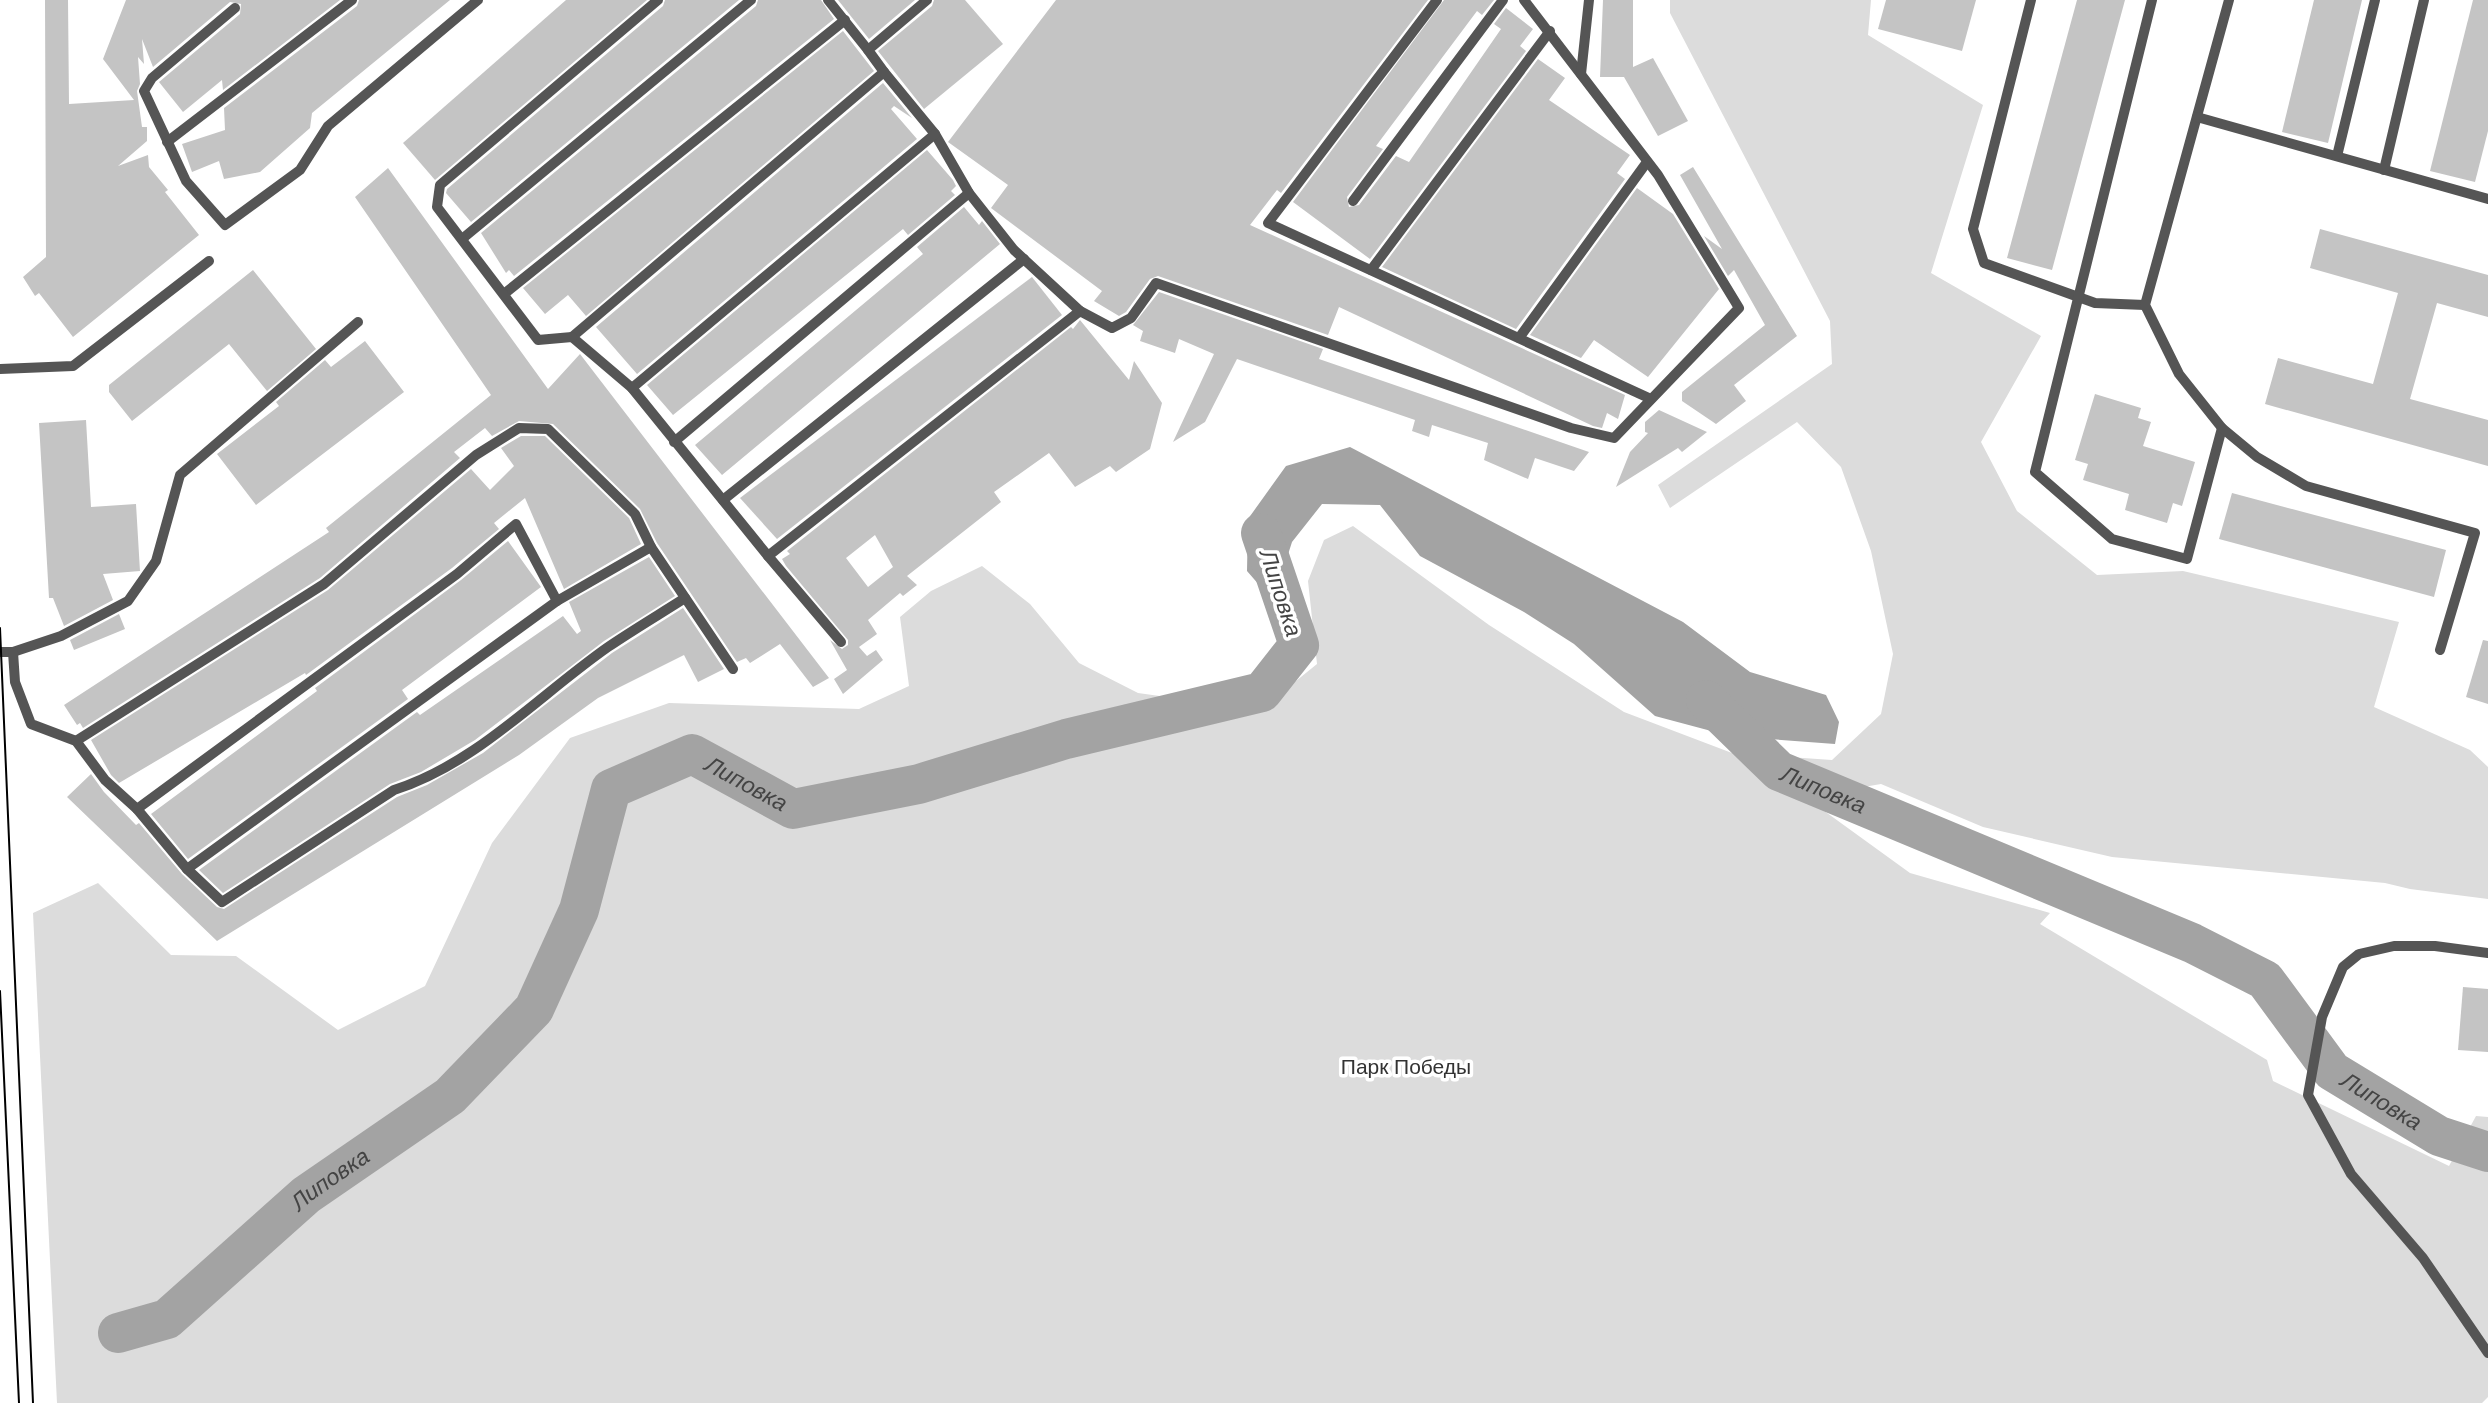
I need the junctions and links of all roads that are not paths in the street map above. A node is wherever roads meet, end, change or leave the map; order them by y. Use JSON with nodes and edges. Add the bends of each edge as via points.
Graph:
{"nodes":[{"id":1,"x":352,"y":0,"type":"edge"},
{"id":2,"x":478,"y":0,"type":"edge"},
{"id":3,"x":657,"y":0,"type":"edge"},
{"id":4,"x":751,"y":0,"type":"edge"},
{"id":5,"x":828,"y":0,"type":"edge"},
{"id":6,"x":927,"y":0,"type":"edge"},
{"id":7,"x":1437,"y":0,"type":"edge"},
{"id":8,"x":1503,"y":0,"type":"edge"},
{"id":9,"x":1524,"y":0,"type":"edge"},
{"id":10,"x":1589,"y":0,"type":"edge"},
{"id":11,"x":2031,"y":0,"type":"edge"},
{"id":12,"x":2152,"y":0,"type":"edge"},
{"id":13,"x":2229,"y":0,"type":"edge"},
{"id":14,"x":2375,"y":0,"type":"edge"},
{"id":15,"x":2424,"y":0,"type":"edge"},
{"id":16,"x":235,"y":8,"type":"dead end"},
{"id":17,"x":845,"y":20,"type":"junction"},
{"id":18,"x":1550,"y":31,"type":"junction"},
{"id":19,"x":868,"y":50,"type":"junction"},
{"id":20,"x":884,"y":72,"type":"junction"},
{"id":21,"x":1581,"y":74,"type":"junction"},
{"id":22,"x":2197,"y":117,"type":"junction"},
{"id":23,"x":935,"y":134,"type":"junction"},
{"id":24,"x":167,"y":142,"type":"junction"},
{"id":25,"x":2337,"y":156,"type":"junction"},
{"id":26,"x":1647,"y":162,"type":"junction"},
{"id":27,"x":2384,"y":170,"type":"junction"},
{"id":28,"x":970,"y":193,"type":"junction"},
{"id":29,"x":2488,"y":199,"type":"edge"},
{"id":30,"x":1353,"y":201,"type":"dead end"},
{"id":31,"x":462,"y":239,"type":"junction"},
{"id":32,"x":1024,"y":259,"type":"junction"},
{"id":33,"x":209,"y":261,"type":"dead end"},
{"id":34,"x":1371,"y":270,"type":"junction"},
{"id":35,"x":504,"y":295,"type":"junction"},
{"id":36,"x":2078,"y":298,"type":"junction"},
{"id":37,"x":2146,"y":306,"type":"junction"},
{"id":38,"x":1080,"y":311,"type":"junction"},
{"id":39,"x":358,"y":322,"type":"dead end"},
{"id":40,"x":572,"y":337,"type":"junction"},
{"id":41,"x":1519,"y":338,"type":"junction"},
{"id":42,"x":0,"y":369,"type":"edge"},
{"id":43,"x":632,"y":388,"type":"junction"},
{"id":44,"x":1651,"y":399,"type":"junction"},
{"id":45,"x":2222,"y":428,"type":"junction"},
{"id":46,"x":674,"y":442,"type":"junction"},
{"id":47,"x":723,"y":500,"type":"junction"},
{"id":48,"x":651,"y":547,"type":"junction"},
{"id":49,"x":768,"y":556,"type":"junction"},
{"id":50,"x":685,"y":598,"type":"junction"},
{"id":51,"x":556,"y":601,"type":"junction"},
{"id":52,"x":841,"y":642,"type":"dead end"},
{"id":53,"x":2440,"y":650,"type":"dead end"},
{"id":54,"x":0,"y":652,"type":"edge"},
{"id":55,"x":13,"y":652,"type":"junction"},
{"id":56,"x":733,"y":669,"type":"dead end"},
{"id":57,"x":76,"y":741,"type":"junction"},
{"id":58,"x":137,"y":809,"type":"junction"},
{"id":59,"x":187,"y":869,"type":"junction"},
{"id":60,"x":2488,"y":953,"type":"edge"},
{"id":61,"x":2488,"y":1353,"type":"edge"}],
"edges":[{"from":1,"to":24,"type":"lane"},
{"from":2,"to":24,"type":"lane","via":[[328,126],[300,170],[225,225],[186,181]]},
{"from":3,"to":31,"type":"lane","via":[[440,185],[437,207]]},
{"from":4,"to":31,"type":"lane"},
{"from":5,"to":17,"type":"lane"},
{"from":6,"to":19,"type":"lane"},
{"from":7,"to":34,"type":"lane","via":[[1268,223]]},
{"from":8,"to":30,"type":"lane"},
{"from":9,"to":18,"type":"lane"},
{"from":10,"to":21,"type":"lane"},
{"from":11,"to":36,"type":"lane","via":[[1973,229],[1984,263]]},
{"from":12,"to":36,"type":"lane"},
{"from":13,"to":22,"type":"lane"},
{"from":14,"to":25,"type":"lane"},
{"from":15,"to":27,"type":"lane"},
{"from":16,"to":24,"type":"lane","via":[[152,78],[144,91]]},
{"from":17,"to":19,"type":"lane"},
{"from":17,"to":35,"type":"lane"},
{"from":18,"to":21,"type":"lane"},
{"from":18,"to":34,"type":"lane"},
{"from":19,"to":20,"type":"lane"},
{"from":20,"to":23,"type":"lane"},
{"from":20,"to":40,"type":"lane"},
{"from":21,"to":26,"type":"lane"},
{"from":22,"to":25,"type":"lane"},
{"from":22,"to":37,"type":"lane"},
{"from":23,"to":28,"type":"lane"},
{"from":23,"to":43,"type":"lane"},
{"from":25,"to":27,"type":"lane"},
{"from":26,"to":41,"type":"lane"},
{"from":26,"to":44,"type":"lane","via":[[1738,308]]},
{"from":27,"to":29,"type":"lane"},
{"from":28,"to":32,"type":"lane"},
{"from":28,"to":46,"type":"lane"},
{"from":31,"to":35,"type":"lane"},
{"from":32,"to":38,"type":"lane"},
{"from":32,"to":47,"type":"lane"},
{"from":33,"to":42,"type":"lane","via":[[73,366]]},
{"from":34,"to":41,"type":"lane"},
{"from":35,"to":40,"type":"lane","via":[[538,340]]},
{"from":36,"to":37,"type":"lane"},
{"from":36,"to":45,"type":"lane","via":[[2035,472],[2112,539],[2187,559]]},
{"from":37,"to":45,"type":"lane","via":[[2179,374]]},
{"from":38,"to":44,"type":"lane","via":[[1112,328],[1131,318],[1156,283],[1571,428],[1614,438]]},
{"from":38,"to":49,"type":"lane"},
{"from":39,"to":55,"type":"lane","via":[[180,475],[156,561],[128,601],[61,636]]},
{"from":40,"to":43,"type":"lane"},
{"from":41,"to":44,"type":"lane"},
{"from":43,"to":46,"type":"lane"},
{"from":45,"to":53,"type":"lane","via":[[2257,457],[2306,486],[2475,533]]},
{"from":46,"to":47,"type":"lane"},
{"from":47,"to":49,"type":"lane"},
{"from":48,"to":50,"type":"lane"},
{"from":48,"to":51,"type":"lane"},
{"from":48,"to":57,"type":"lane","via":[[635,514],[548,429],[519,428],[476,455],[324,584]]},
{"from":49,"to":52,"type":"lane"},
{"from":50,"to":56,"type":"lane"},
{"from":50,"to":59,"type":"lane","via":[[608,647],[499,733],[424,781],[394,790],[222,902]]},
{"from":51,"to":58,"type":"lane","via":[[516,524],[457,574]]},
{"from":51,"to":59,"type":"lane"},
{"from":54,"to":55,"type":"lane"},
{"from":55,"to":57,"type":"lane","via":[[15,682],[31,724]]},
{"from":57,"to":58,"type":"lane","via":[[105,780]]},
{"from":58,"to":59,"type":"lane"},
{"from":60,"to":61,"type":"lane","via":[[2394,946],[2359,954],[2343,967],[2322,1017],[2308,1095],[2351,1174],[2423,1258]]}]}
